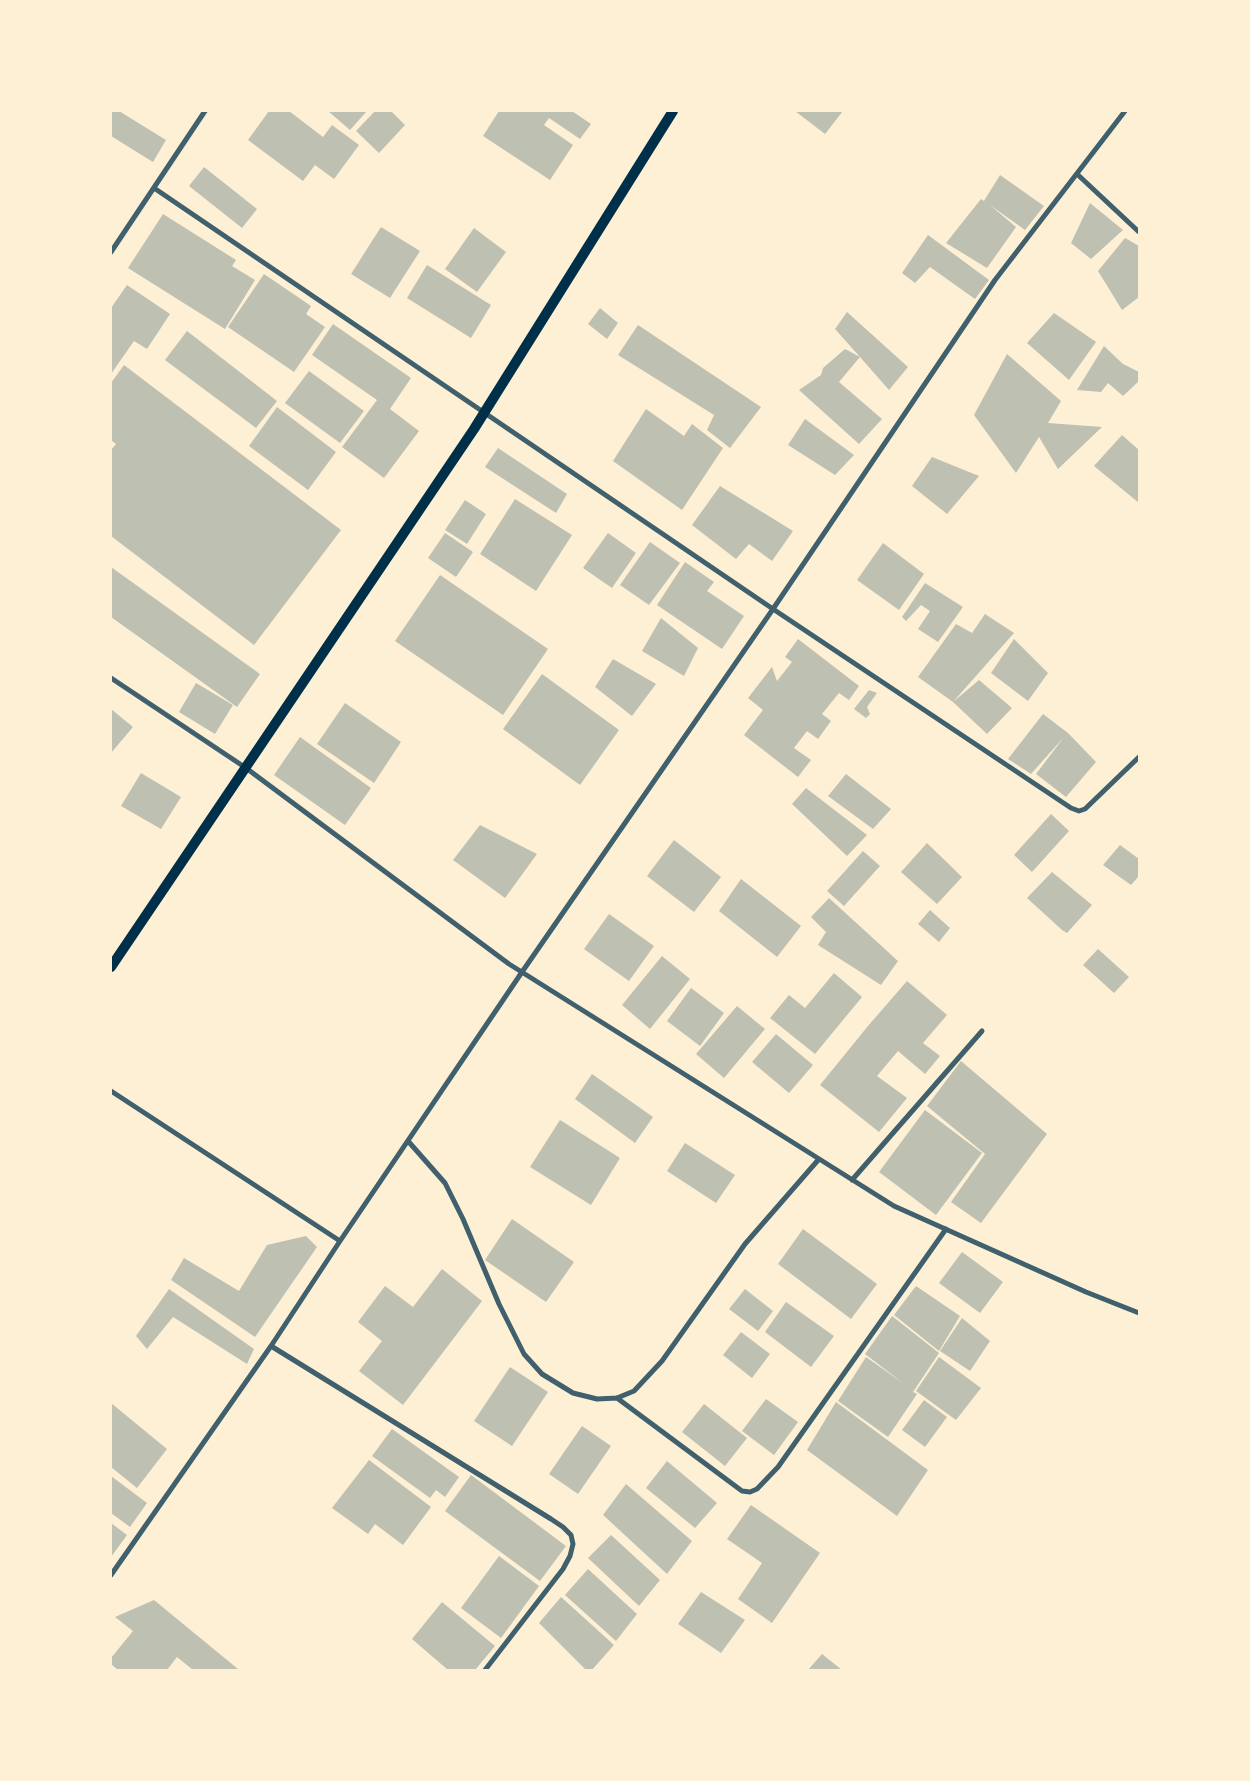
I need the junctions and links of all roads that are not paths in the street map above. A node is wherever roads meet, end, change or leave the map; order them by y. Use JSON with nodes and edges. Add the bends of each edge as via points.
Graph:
{"nodes":[{"id":1,"x":205,"y":111,"type":"edge"},
{"id":2,"x":674,"y":111,"type":"edge"},
{"id":3,"x":1125,"y":111,"type":"edge"},
{"id":4,"x":1077,"y":174,"type":"junction"},
{"id":5,"x":154,"y":188,"type":"junction"},
{"id":6,"x":1139,"y":232,"type":"edge"},
{"id":7,"x":111,"y":252,"type":"edge"},
{"id":8,"x":485,"y":412,"type":"junction"},
{"id":9,"x":773,"y":609,"type":"junction"},
{"id":10,"x":111,"y":678,"type":"edge"},
{"id":11,"x":1139,"y":758,"type":"edge"},
{"id":12,"x":246,"y":768,"type":"junction"},
{"id":13,"x":111,"y":967,"type":"edge"},
{"id":14,"x":522,"y":972,"type":"junction"},
{"id":15,"x":982,"y":1031,"type":"dead end"},
{"id":16,"x":111,"y":1092,"type":"edge"},
{"id":17,"x":408,"y":1141,"type":"junction"},
{"id":18,"x":819,"y":1159,"type":"junction"},
{"id":19,"x":852,"y":1180,"type":"junction"},
{"id":20,"x":946,"y":1229,"type":"junction"},
{"id":21,"x":340,"y":1241,"type":"junction"},
{"id":22,"x":1139,"y":1313,"type":"edge"},
{"id":23,"x":271,"y":1346,"type":"junction"},
{"id":24,"x":618,"y":1398,"type":"junction"},
{"id":25,"x":111,"y":1575,"type":"edge"},
{"id":26,"x":485,"y":1670,"type":"edge"}],
"edges":[{"from":1,"to":5,"type":"street"},
{"from":2,"to":8,"type":"main road"},
{"from":3,"to":4,"type":"street"},
{"from":4,"to":6,"type":"street"},
{"from":4,"to":9,"type":"street","via":[[996,280]]},
{"from":5,"to":7,"type":"street"},
{"from":5,"to":8,"type":"street"},
{"from":8,"to":9,"type":"street"},
{"from":8,"to":12,"type":"main road"},
{"from":9,"to":11,"type":"street","via":[[1071,808],[1085,809]]},
{"from":9,"to":14,"type":"street"},
{"from":10,"to":12,"type":"street"},
{"from":12,"to":13,"type":"main road"},
{"from":12,"to":14,"type":"street"},
{"from":14,"to":17,"type":"street"},
{"from":14,"to":18,"type":"street"},
{"from":15,"to":19,"type":"street"},
{"from":16,"to":21,"type":"street"},
{"from":17,"to":21,"type":"street"},
{"from":17,"to":24,"type":"street","via":[[445,1183],[524,1354],[542,1374],[572,1393],[597,1399]]},
{"from":18,"to":19,"type":"street"},
{"from":18,"to":24,"type":"street","via":[[745,1244],[662,1361],[634,1391]]},
{"from":19,"to":20,"type":"street","via":[[894,1206]]},
{"from":20,"to":22,"type":"street"},
{"from":20,"to":24,"type":"street","via":[[778,1467],[757,1489],[742,1492]]},
{"from":21,"to":23,"type":"street"},
{"from":23,"to":25,"type":"street"},
{"from":23,"to":26,"type":"street","via":[[551,1519],[571,1536],[573,1544],[563,1569]]}]}
